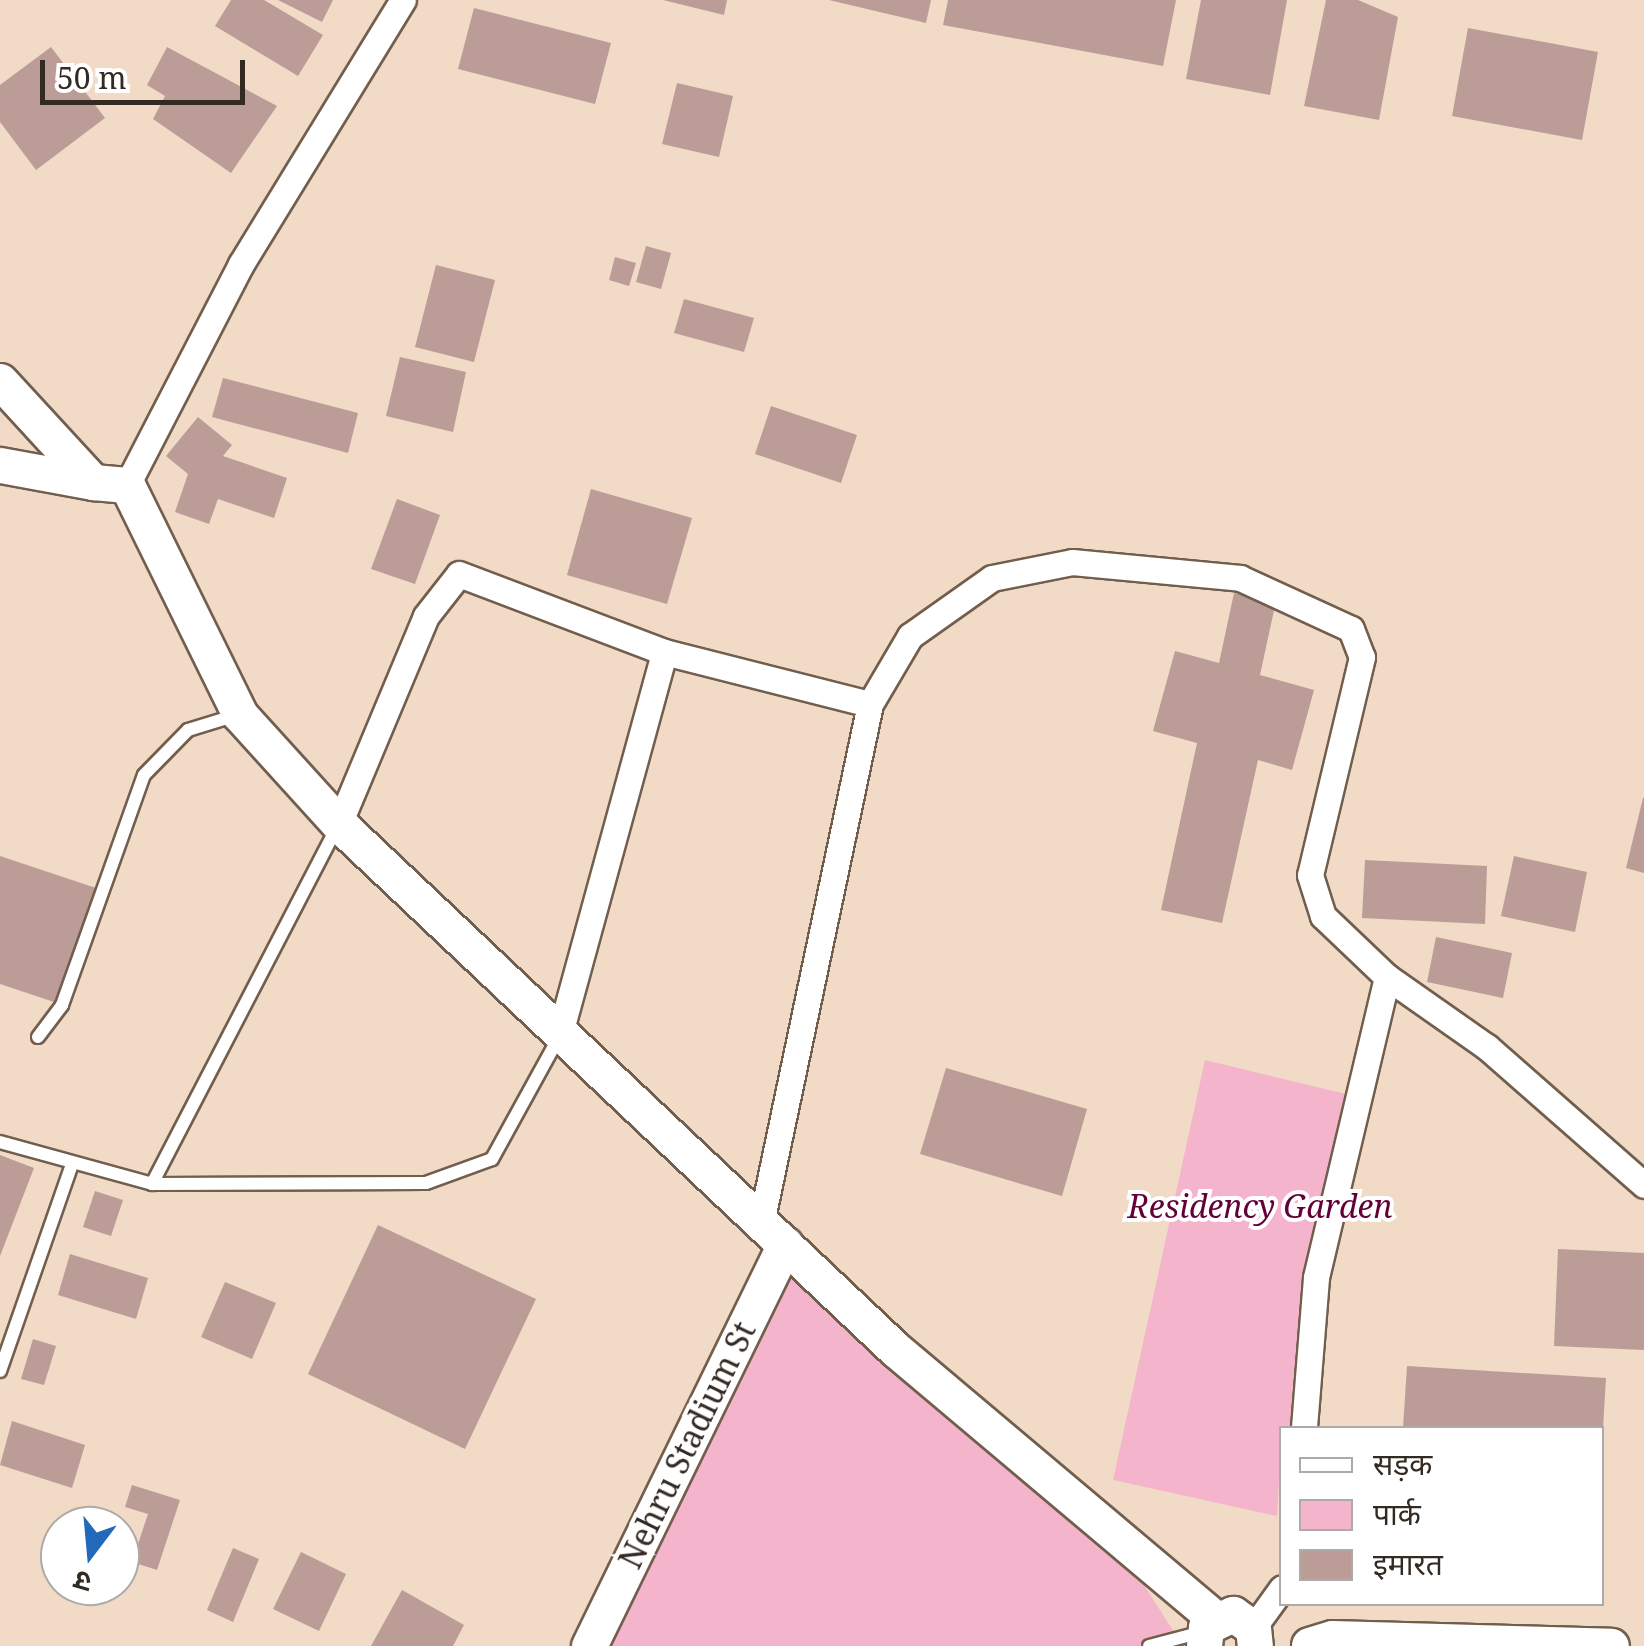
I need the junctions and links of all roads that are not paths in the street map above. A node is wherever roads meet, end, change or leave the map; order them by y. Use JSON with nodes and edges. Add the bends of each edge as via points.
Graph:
{"nodes":[{"id":1,"x":402,"y":0,"type":"edge"},
{"id":2,"x":0,"y":381,"type":"edge"},
{"id":3,"x":0,"y":465,"type":"edge"},
{"id":4,"x":110,"y":484,"type":"junction"},
{"id":5,"x":664,"y":652,"type":"junction"},
{"id":6,"x":870,"y":704,"type":"junction"},
{"id":7,"x":240,"y":715,"type":"junction"},
{"id":8,"x":338,"y":824,"type":"junction"},
{"id":9,"x":1388,"y":978,"type":"junction"},
{"id":10,"x":38,"y":1037,"type":"dead end"},
{"id":11,"x":558,"y":1037,"type":"junction"},
{"id":12,"x":0,"y":1142,"type":"edge"},
{"id":13,"x":71,"y":1167,"type":"junction"},
{"id":14,"x":152,"y":1184,"type":"junction"},
{"id":15,"x":1644,"y":1185,"type":"edge"},
{"id":16,"x":773,"y":1234,"type":"junction"},
{"id":17,"x":0,"y":1370,"type":"edge"},
{"id":18,"x":1304,"y":1426,"type":"edge"},
{"id":19,"x":1279,"y":1594,"type":"edge"},
{"id":20,"x":1208,"y":1632,"type":"edge"},
{"id":21,"x":1255,"y":1638,"type":"edge"},
{"id":22,"x":590,"y":1646,"type":"edge"},
{"id":23,"x":1149,"y":1646,"type":"edge"},
{"id":24,"x":1310,"y":1646,"type":"edge"},
{"id":25,"x":1611,"y":1646,"type":"edge"}],
"edges":[{"from":1,"to":4,"type":"street"},
{"from":2,"to":4,"type":"street"},
{"from":3,"to":4,"type":"street"},
{"from":4,"to":7,"type":"street"},
{"from":5,"to":6,"type":"street"},
{"from":5,"to":8,"type":"street","via":[[459,574],[426,616]]},
{"from":5,"to":11,"type":"street"},
{"from":6,"to":9,"type":"street","via":[[910,636],[992,578],[1072,562],[1240,578],[1351,629],[1362,657],[1310,876],[1323,916]]},
{"from":6,"to":16,"type":"street"},
{"from":7,"to":8,"type":"street"},
{"from":7,"to":10,"type":"lane","via":[[188,730],[144,775],[62,1004]]},
{"from":8,"to":11,"type":"street"},
{"from":8,"to":14,"type":"lane"},
{"from":9,"to":15,"type":"street","via":[[1487,1047]]},
{"from":9,"to":18,"type":"street","via":[[1316,1278]]},
{"from":11,"to":14,"type":"lane","via":[[492,1160],[426,1183]]},
{"from":11,"to":16,"type":"street"},
{"from":12,"to":13,"type":"lane"},
{"from":13,"to":14,"type":"lane"},
{"from":13,"to":17,"type":"lane"},
{"from":16,"to":20,"type":"street"},
{"from":16,"to":22,"type":"street","name":"Nehru Stadium St"},
{"from":19,"to":21,"type":"street"},
{"from":20,"to":21,"type":"street","via":[[1233,1614]]},
{"from":20,"to":23,"type":"lane"},
{"from":21,"to":24,"type":"street"},
{"from":24,"to":25,"type":"street","via":[[1332,1638]]}]}
